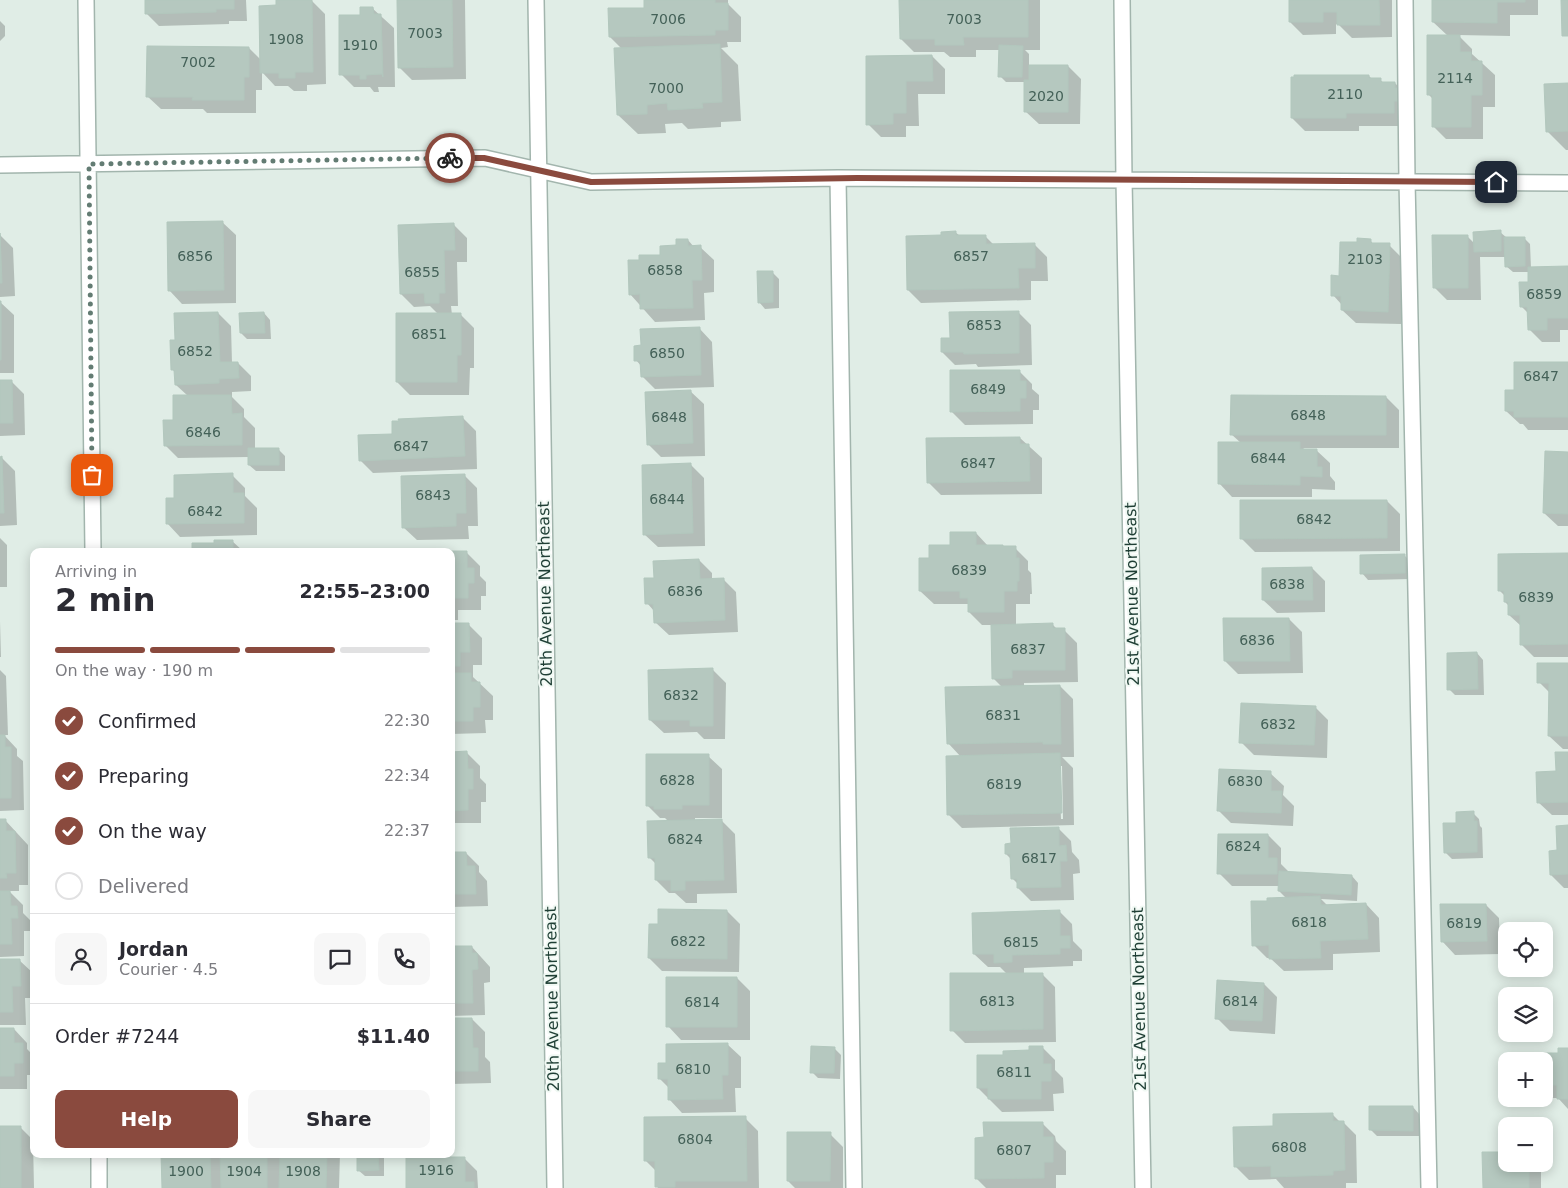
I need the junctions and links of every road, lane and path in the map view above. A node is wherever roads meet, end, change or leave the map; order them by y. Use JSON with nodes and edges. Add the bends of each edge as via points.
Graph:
{"nodes":[{"id":1,"x":86,"y":0,"type":"edge"},
{"id":2,"x":536,"y":0,"type":"edge"},
{"id":3,"x":1122,"y":0,"type":"edge"},
{"id":4,"x":1404,"y":0,"type":"edge"},
{"id":5,"x":89,"y":164,"type":"junction"},
{"id":6,"x":0,"y":165,"type":"edge"},
{"id":7,"x":538,"y":170,"type":"junction"},
{"id":8,"x":838,"y":178,"type":"junction"},
{"id":9,"x":1124,"y":180,"type":"junction"},
{"id":10,"x":1407,"y":181,"type":"junction"},
{"id":11,"x":1568,"y":183,"type":"edge"},
{"id":12,"x":93,"y":548,"type":"edge"},
{"id":13,"x":99,"y":1158,"type":"edge"},
{"id":14,"x":99,"y":1188,"type":"edge"},
{"id":15,"x":555,"y":1188,"type":"edge"},
{"id":16,"x":854,"y":1188,"type":"edge"},
{"id":17,"x":1143,"y":1188,"type":"edge"},
{"id":18,"x":1429,"y":1188,"type":"edge"}],
"edges":[{"from":1,"to":5,"type":"street"},
{"from":2,"to":7,"type":"street","name":"20th Avenue Northeast"},
{"from":3,"to":9,"type":"street","name":"21st Avenue Northeast"},
{"from":4,"to":10,"type":"street"},
{"from":5,"to":6,"type":"street"},
{"from":5,"to":7,"type":"street","via":[[484,158]]},
{"from":5,"to":12,"type":"street"},
{"from":7,"to":8,"type":"street","via":[[591,182]]},
{"from":7,"to":15,"type":"street","name":"20th Avenue Northeast"},
{"from":8,"to":9,"type":"street"},
{"from":8,"to":16,"type":"street"},
{"from":9,"to":10,"type":"street"},
{"from":9,"to":17,"type":"street","name":"21st Avenue Northeast"},
{"from":10,"to":11,"type":"street"},
{"from":10,"to":18,"type":"street"},
{"from":13,"to":14,"type":"street"}]}
